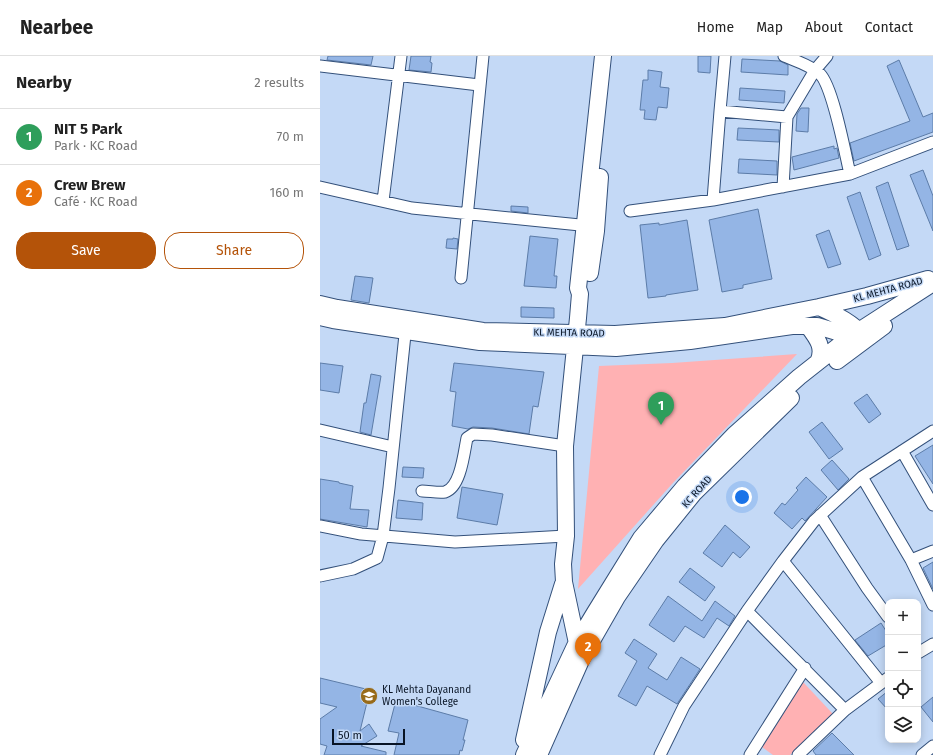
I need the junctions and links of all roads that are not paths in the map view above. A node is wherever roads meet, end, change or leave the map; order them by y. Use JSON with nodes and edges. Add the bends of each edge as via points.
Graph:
{"nodes":[{"id":1,"x":321,"y":56,"type":"edge"},
{"id":2,"x":401,"y":56,"type":"edge"},
{"id":3,"x":483,"y":56,"type":"edge"},
{"id":4,"x":603,"y":56,"type":"edge"},
{"id":5,"x":614,"y":56,"type":"edge"},
{"id":6,"x":725,"y":56,"type":"edge"},
{"id":7,"x":784,"y":56,"type":"edge"},
{"id":8,"x":827,"y":56,"type":"edge"},
{"id":9,"x":320,"y":67,"type":"edge"},
{"id":10,"x":815,"y":70,"type":"junction"},
{"id":11,"x":398,"y":75,"type":"junction"},
{"id":12,"x":479,"y":85,"type":"junction"},
{"id":13,"x":720,"y":111,"type":"junction"},
{"id":14,"x":787,"y":117,"type":"junction"},
{"id":15,"x":933,"y":142,"type":"edge"},
{"id":16,"x":850,"y":174,"type":"junction"},
{"id":17,"x":320,"y":187,"type":"edge"},
{"id":18,"x":783,"y":187,"type":"junction"},
{"id":19,"x":713,"y":200,"type":"junction"},
{"id":20,"x":383,"y":201,"type":"junction"},
{"id":21,"x":630,"y":212,"type":"dead end"},
{"id":22,"x":468,"y":214,"type":"junction"},
{"id":23,"x":590,"y":226,"type":"junction"},
{"id":24,"x":461,"y":278,"type":"dead end"},
{"id":25,"x":933,"y":278,"type":"edge"},
{"id":26,"x":933,"y":282,"type":"edge"},
{"id":27,"x":933,"y":296,"type":"edge"},
{"id":28,"x":320,"y":304,"type":"edge"},
{"id":29,"x":819,"y":307,"type":"junction"},
{"id":30,"x":320,"y":317,"type":"edge"},
{"id":31,"x":406,"y":325,"type":"junction"},
{"id":32,"x":808,"y":326,"type":"junction"},
{"id":33,"x":858,"y":338,"type":"junction"},
{"id":34,"x":576,"y":340,"type":"junction"},
{"id":35,"x":818,"y":362,"type":"junction"},
{"id":36,"x":320,"y":430,"type":"edge"},
{"id":37,"x":933,"y":431,"type":"edge"},
{"id":38,"x":565,"y":446,"type":"junction"},
{"id":39,"x":393,"y":447,"type":"junction"},
{"id":40,"x":902,"y":451,"type":"junction"},
{"id":41,"x":862,"y":477,"type":"junction"},
{"id":42,"x":422,"y":491,"type":"dead end"},
{"id":43,"x":933,"y":505,"type":"edge"},
{"id":44,"x":820,"y":515,"type":"junction"},
{"id":45,"x":320,"y":526,"type":"edge"},
{"id":46,"x":383,"y":536,"type":"junction"},
{"id":47,"x":566,"y":536,"type":"junction"},
{"id":48,"x":933,"y":551,"type":"edge"},
{"id":49,"x":911,"y":560,"type":"junction"},
{"id":50,"x":783,"y":561,"type":"junction"},
{"id":51,"x":320,"y":576,"type":"edge"},
{"id":52,"x":564,"y":582,"type":"junction"},
{"id":53,"x":933,"y":605,"type":"edge"},
{"id":54,"x":747,"y":611,"type":"junction"},
{"id":55,"x":885,"y":613,"type":"edge"},
{"id":56,"x":933,"y":644,"type":"edge"},
{"id":57,"x":579,"y":651,"type":"junction"},
{"id":58,"x":921,"y":651,"type":"edge"},
{"id":59,"x":805,"y":668,"type":"junction"},
{"id":60,"x":885,"y":680,"type":"edge"},
{"id":61,"x":845,"y":710,"type":"junction"},
{"id":62,"x":933,"y":746,"type":"edge"},
{"id":63,"x":521,"y":755,"type":"edge"},
{"id":64,"x":524,"y":755,"type":"edge"},
{"id":65,"x":538,"y":755,"type":"edge"},
{"id":66,"x":660,"y":755,"type":"edge"},
{"id":67,"x":750,"y":755,"type":"edge"},
{"id":68,"x":798,"y":755,"type":"edge"},
{"id":69,"x":922,"y":755,"type":"edge"}],
"edges":[{"from":1,"to":9,"type":"street"},
{"from":2,"to":11,"type":"street"},
{"from":3,"to":12,"type":"street"},
{"from":4,"to":23,"type":"street"},
{"from":5,"to":23,"type":"street"},
{"from":6,"to":13,"type":"street"},
{"from":7,"to":10,"type":"street"},
{"from":8,"to":10,"type":"street"},
{"from":9,"to":11,"type":"street"},
{"from":10,"to":14,"type":"street"},
{"from":10,"to":16,"type":"street","via":[[821,75],[832,96]]},
{"from":11,"to":12,"type":"street"},
{"from":11,"to":20,"type":"street"},
{"from":12,"to":22,"type":"street"},
{"from":13,"to":14,"type":"street"},
{"from":13,"to":19,"type":"street"},
{"from":14,"to":18,"type":"street"},
{"from":15,"to":16,"type":"street"},
{"from":16,"to":18,"type":"street"},
{"from":17,"to":20,"type":"street"},
{"from":18,"to":19,"type":"street"},
{"from":19,"to":21,"type":"street"},
{"from":20,"to":22,"type":"street","via":[[412,208]]},
{"from":22,"to":23,"type":"street"},
{"from":22,"to":24,"type":"street"},
{"from":23,"to":34,"type":"street","via":[[587,290],[580,294]]},
{"from":25,"to":29,"type":"street","name":"KL MEHTA ROAD"},
{"from":26,"to":33,"type":"street"},
{"from":27,"to":33,"type":"street","name":"KC ROAD","via":[[878,330]]},
{"from":28,"to":31,"type":"street","name":"KL MEHTA ROAD"},
{"from":29,"to":33,"type":"street","via":[[839,316]]},
{"from":29,"to":34,"type":"street","name":"KL MEHTA ROAD","via":[[725,326],[615,334]]},
{"from":30,"to":31,"type":"street","name":"KL MEHTA ROAD"},
{"from":31,"to":34,"type":"street","name":"KL MEHTA ROAD"},
{"from":31,"to":39,"type":"street"},
{"from":32,"to":33,"type":"street","name":"KL MEHTA ROAD","via":[[817,326]]},
{"from":32,"to":34,"type":"street","name":"KL MEHTA ROAD","via":[[616,348]]},
{"from":32,"to":35,"type":"street","via":[[821,345]]},
{"from":33,"to":35,"type":"street"},
{"from":33,"to":57,"type":"street","name":"KC ROAD","via":[[793,396],[694,493],[656,540]]},
{"from":34,"to":38,"type":"street"},
{"from":35,"to":57,"type":"street","via":[[734,435],[685,486],[641,538]]},
{"from":36,"to":39,"type":"street"},
{"from":37,"to":40,"type":"street"},
{"from":38,"to":42,"type":"street","via":[[473,434],[467,438],[459,474],[453,486],[445,492]]},
{"from":38,"to":47,"type":"street"},
{"from":39,"to":46,"type":"street"},
{"from":40,"to":41,"type":"street"},
{"from":40,"to":43,"type":"street"},
{"from":41,"to":44,"type":"street"},
{"from":41,"to":49,"type":"street"},
{"from":44,"to":50,"type":"street"},
{"from":44,"to":55,"type":"street"},
{"from":45,"to":46,"type":"street"},
{"from":46,"to":47,"type":"street","via":[[455,542]]},
{"from":46,"to":51,"type":"street","via":[[377,558],[353,569]]},
{"from":47,"to":52,"type":"street"},
{"from":48,"to":49,"type":"street"},
{"from":49,"to":53,"type":"street"},
{"from":50,"to":54,"type":"street"},
{"from":50,"to":60,"type":"street"},
{"from":52,"to":57,"type":"street"},
{"from":52,"to":63,"type":"street","via":[[548,632]]},
{"from":54,"to":59,"type":"street"},
{"from":54,"to":66,"type":"street","via":[[684,706]]},
{"from":56,"to":58,"type":"street"},
{"from":57,"to":64,"type":"street"},
{"from":57,"to":65,"type":"street","name":"KC ROAD"},
{"from":59,"to":61,"type":"street"},
{"from":59,"to":67,"type":"street"},
{"from":60,"to":61,"type":"street"},
{"from":61,"to":68,"type":"street"},
{"from":62,"to":69,"type":"street"}]}
